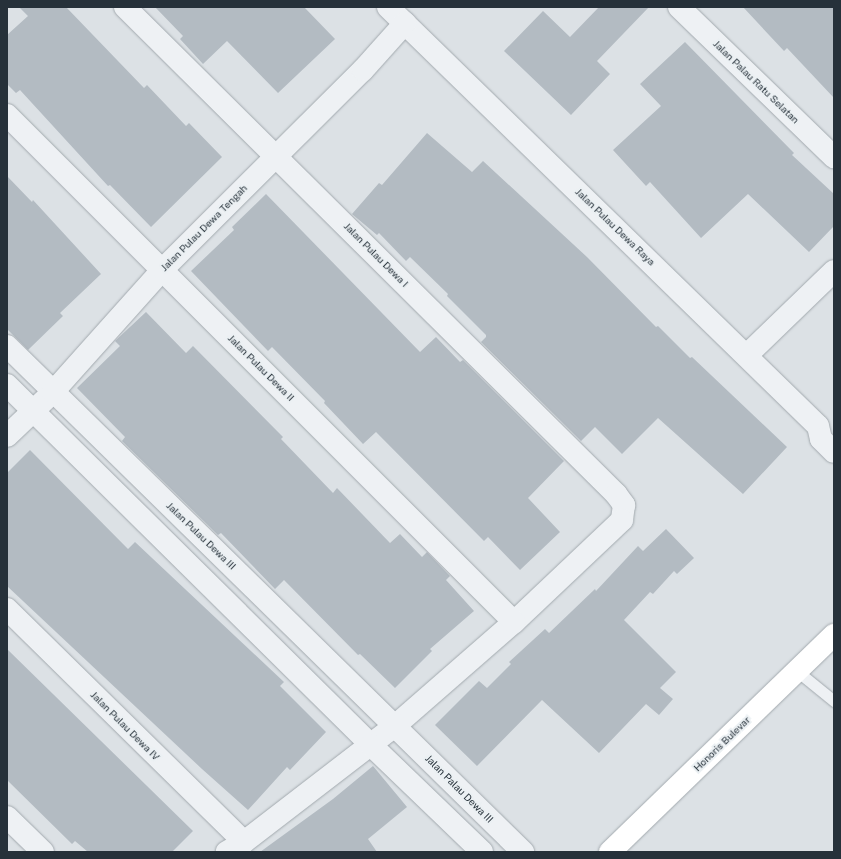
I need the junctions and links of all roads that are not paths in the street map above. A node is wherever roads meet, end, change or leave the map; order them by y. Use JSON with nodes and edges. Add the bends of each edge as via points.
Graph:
{"nodes":[{"id":1,"x":125,"y":7,"type":"edge"},
{"id":2,"x":388,"y":7,"type":"edge"},
{"id":3,"x":679,"y":7,"type":"edge"},
{"id":4,"x":405,"y":23,"type":"junction"},
{"id":5,"x":7,"y":115,"type":"edge"},
{"id":6,"x":276,"y":155,"type":"junction"},
{"id":7,"x":834,"y":157,"type":"edge"},
{"id":8,"x":162,"y":269,"type":"junction"},
{"id":9,"x":834,"y":271,"type":"edge"},
{"id":10,"x":7,"y":346,"type":"edge"},
{"id":11,"x":747,"y":355,"type":"junction"},
{"id":12,"x":7,"y":385,"type":"edge"},
{"id":13,"x":53,"y":392,"type":"junction"},
{"id":14,"x":32,"y":410,"type":"junction"},
{"id":15,"x":826,"y":429,"type":"edge"},
{"id":16,"x":7,"y":436,"type":"edge"},
{"id":17,"x":834,"y":452,"type":"edge"},
{"id":18,"x":7,"y":609,"type":"edge"},
{"id":19,"x":514,"y":622,"type":"junction"},
{"id":20,"x":834,"y":635,"type":"edge"},
{"id":21,"x":797,"y":671,"type":"junction"},
{"id":22,"x":834,"y":701,"type":"edge"},
{"id":23,"x":396,"y":725,"type":"junction"},
{"id":24,"x":371,"y":745,"type":"junction"},
{"id":25,"x":7,"y":817,"type":"edge"},
{"id":26,"x":235,"y":847,"type":"edge"},
{"id":27,"x":43,"y":852,"type":"edge"},
{"id":28,"x":482,"y":852,"type":"edge"},
{"id":29,"x":523,"y":852,"type":"edge"},
{"id":30,"x":610,"y":852,"type":"edge"}],
"edges":[{"from":1,"to":6,"type":"street","name":"Jalan Pulau Dewa I"},
{"from":2,"to":4,"type":"street","name":"Jalan Pulau Dewa Raya"},
{"from":3,"to":7,"type":"street","name":"Jalan Palau Ratu Selatan"},
{"from":4,"to":6,"type":"street","name":"Jalan Pulau Dewa Tengah","via":[[364,70]]},
{"from":4,"to":11,"type":"street","name":"Jalan Pulau Dewa Raya"},
{"from":5,"to":8,"type":"street","name":"Jalan Pulau Dewa II"},
{"from":6,"to":8,"type":"street","name":"Jalan Pulau Dewa Tengah"},
{"from":6,"to":19,"type":"street","name":"Jalan Pulau Dewa I","via":[[616,494],[624,505],[622,520]]},
{"from":8,"to":13,"type":"street","name":"Jalan Pulau Dewa Tengah"},
{"from":8,"to":19,"type":"street","name":"Jalan Pulau Dewa II"},
{"from":9,"to":11,"type":"street"},
{"from":10,"to":13,"type":"street","name":"Jalan Pulau Dewa III"},
{"from":11,"to":15,"type":"street","name":"Jalan Pulau Dewa Raya"},
{"from":12,"to":14,"type":"street"},
{"from":13,"to":14,"type":"street","name":"Jalan Pulau Dewa Tengah"},
{"from":13,"to":23,"type":"street","name":"Jalan Pulau Dewa III"},
{"from":14,"to":16,"type":"street","name":"Jalan Pulau Dewa Tengah"},
{"from":14,"to":24,"type":"street"},
{"from":15,"to":17,"type":"street","name":"Jalan Pulau Dewa Raya","via":[[821,439]]},
{"from":18,"to":26,"type":"street","name":"Jalan Pulau Dewa IV"},
{"from":19,"to":23,"type":"street"},
{"from":20,"to":21,"type":"street","name":"Honoris Bulevar"},
{"from":21,"to":22,"type":"lane"},
{"from":21,"to":30,"type":"street","name":"Honoris Bulevar"},
{"from":23,"to":24,"type":"street"},
{"from":23,"to":29,"type":"street","name":"Jalan Palau Dewa III"},
{"from":24,"to":26,"type":"street"},
{"from":24,"to":28,"type":"street"},
{"from":25,"to":27,"type":"street"}]}
